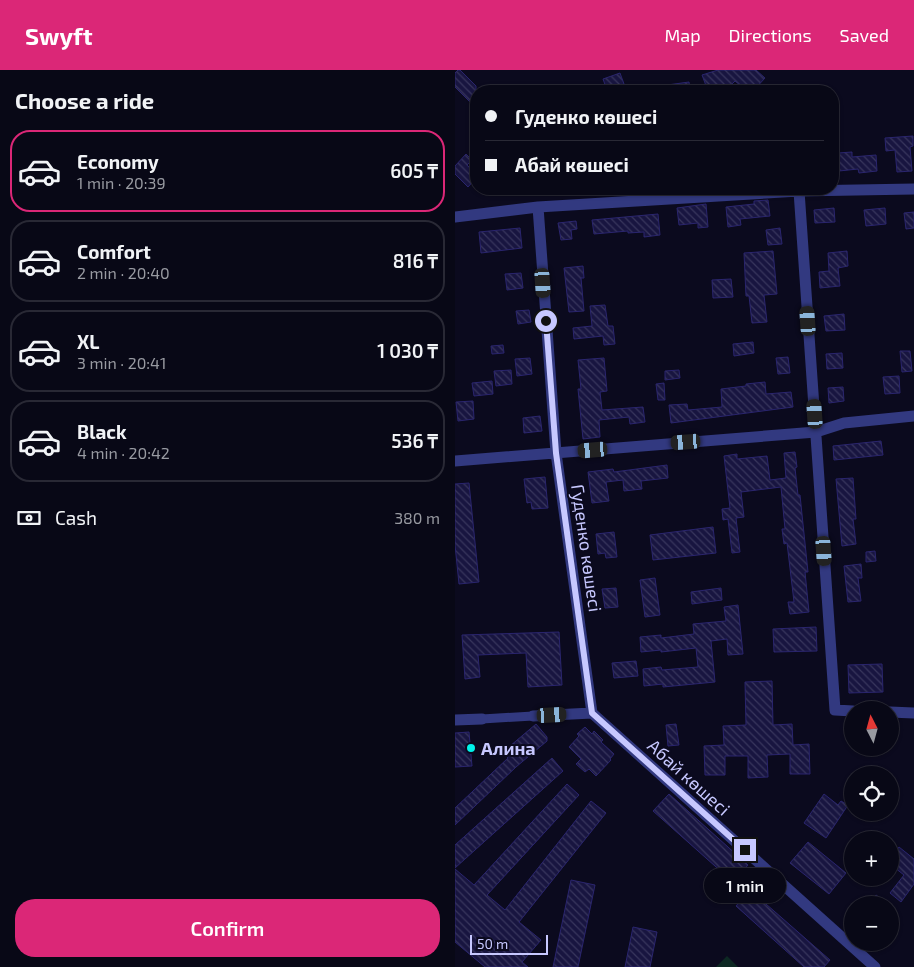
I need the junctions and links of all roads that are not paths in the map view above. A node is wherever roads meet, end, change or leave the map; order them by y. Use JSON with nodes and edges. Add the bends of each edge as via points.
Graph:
{"nodes":[{"id":1,"x":914,"y":189,"type":"edge"},
{"id":2,"x":839,"y":190,"type":"edge"},
{"id":3,"x":738,"y":195,"type":"edge"},
{"id":4,"x":799,"y":195,"type":"edge"},
{"id":5,"x":538,"y":208,"type":"junction"},
{"id":6,"x":455,"y":217,"type":"edge"},
{"id":7,"x":914,"y":416,"type":"edge"},
{"id":8,"x":816,"y":432,"type":"junction"},
{"id":9,"x":556,"y":453,"type":"junction"},
{"id":10,"x":455,"y":461,"type":"edge"},
{"id":11,"x":844,"y":710,"type":"edge"},
{"id":12,"x":899,"y":712,"type":"edge"},
{"id":13,"x":914,"y":712,"type":"edge"},
{"id":14,"x":592,"y":713,"type":"junction"},
{"id":15,"x":533,"y":716,"type":"joint"},
{"id":16,"x":482,"y":719,"type":"joint"},
{"id":17,"x":455,"y":720,"type":"edge"},
{"id":18,"x":875,"y":967,"type":"edge"}],
"edges":[{"from":1,"to":2,"type":"street"},
{"from":3,"to":5,"type":"street"},
{"from":4,"to":8,"type":"street"},
{"from":5,"to":6,"type":"street"},
{"from":5,"to":9,"type":"street","name":"Гуденко көшесі"},
{"from":7,"to":8,"type":"street","via":[[844,423]]},
{"from":8,"to":9,"type":"street"},
{"from":8,"to":11,"type":"street","via":[[835,710]]},
{"from":9,"to":10,"type":"street"},
{"from":9,"to":14,"type":"street","name":"Гуденко көшесі"},
{"from":12,"to":13,"type":"street"},
{"from":14,"to":15,"type":"street"},
{"from":14,"to":18,"type":"street","name":"Абай көшесі"},
{"from":15,"to":16,"type":"street"},
{"from":16,"to":17,"type":"street"}]}
